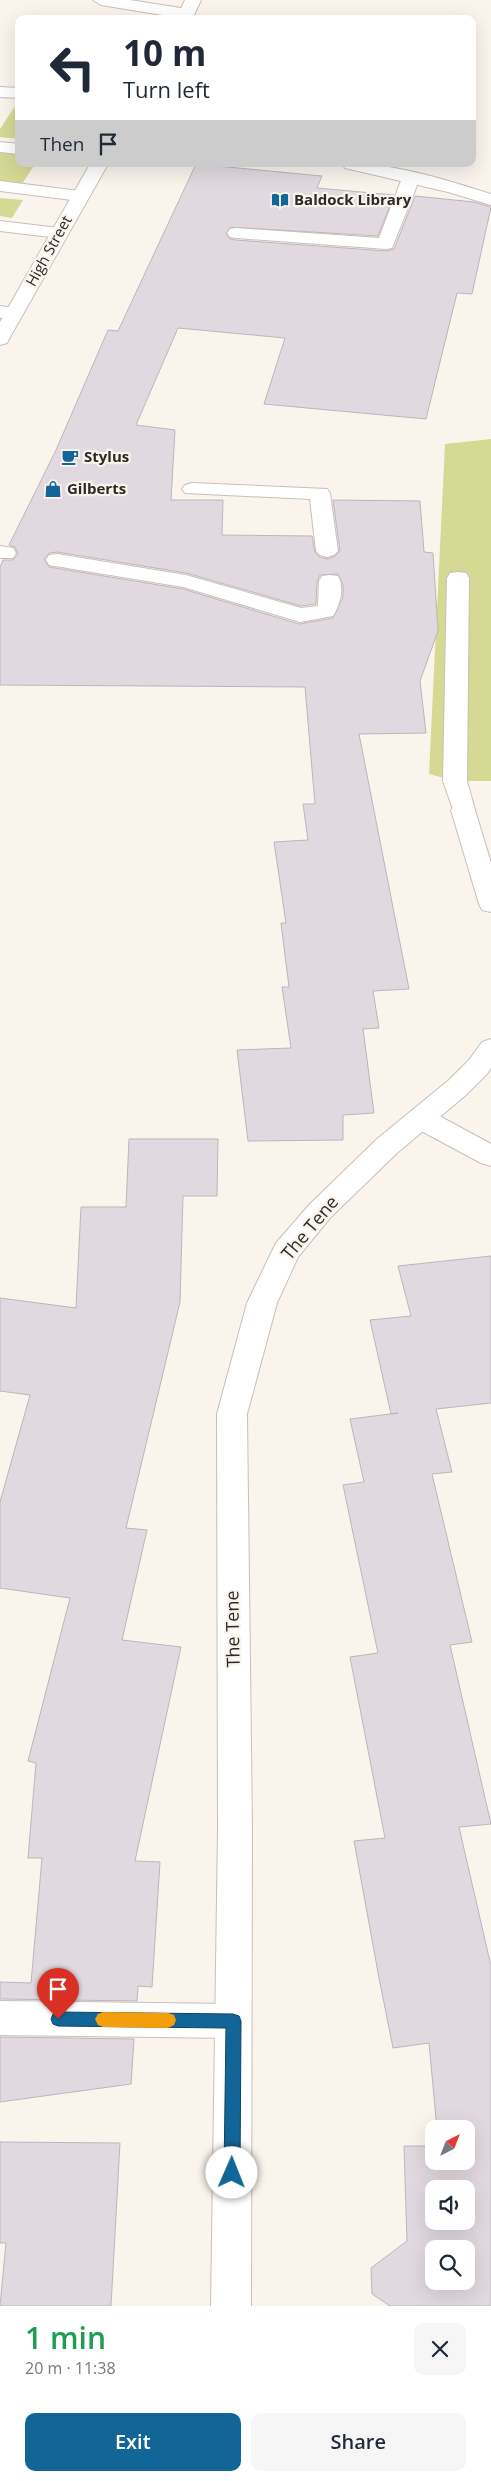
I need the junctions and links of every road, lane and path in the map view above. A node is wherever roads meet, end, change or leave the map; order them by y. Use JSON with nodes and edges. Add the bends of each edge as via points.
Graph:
{"nodes":[{"id":1,"x":101,"y":0,"type":"edge"},
{"id":2,"x":188,"y":14,"type":"edge"},
{"id":3,"x":0,"y":92,"type":"edge"},
{"id":4,"x":15,"y":93,"type":"edge"},
{"id":5,"x":0,"y":147,"type":"edge"},
{"id":6,"x":15,"y":148,"type":"edge"},
{"id":7,"x":97,"y":167,"type":"edge"},
{"id":8,"x":364,"y":167,"type":"edge"},
{"id":9,"x":411,"y":178,"type":"junction"},
{"id":10,"x":0,"y":186,"type":"edge"},
{"id":11,"x":80,"y":196,"type":"junction"},
{"id":12,"x":491,"y":200,"type":"edge"},
{"id":13,"x":0,"y":226,"type":"edge"},
{"id":14,"x":60,"y":233,"type":"junction"},
{"id":15,"x":236,"y":233,"type":"dead end"},
{"id":16,"x":7,"y":312,"type":"edge"},
{"id":17,"x":0,"y":339,"type":"edge"},
{"id":18,"x":192,"y":489,"type":"dead end"},
{"id":19,"x":327,"y":551,"type":"dead end"},
{"id":20,"x":57,"y":560,"type":"dead end"},
{"id":21,"x":458,"y":578,"type":"dead end"},
{"id":22,"x":330,"y":581,"type":"dead end"},
{"id":23,"x":491,"y":904,"type":"edge"},
{"id":24,"x":491,"y":1048,"type":"edge"},
{"id":25,"x":422,"y":1119,"type":"junction"},
{"id":26,"x":491,"y":1156,"type":"edge"},
{"id":27,"x":0,"y":2018,"type":"edge"},
{"id":28,"x":233,"y":2021,"type":"junction"},
{"id":29,"x":231,"y":2306,"type":"edge"}],
"edges":[{"from":1,"to":2,"type":"street"},
{"from":3,"to":4,"type":"street"},
{"from":5,"to":6,"type":"street"},
{"from":7,"to":11,"type":"street","name":"High Street"},
{"from":8,"to":9,"type":"street"},
{"from":9,"to":12,"type":"street"},
{"from":9,"to":15,"type":"street","via":[[386,244]]},
{"from":10,"to":11,"type":"street"},
{"from":11,"to":14,"type":"street","name":"High Street"},
{"from":13,"to":14,"type":"street"},
{"from":14,"to":16,"type":"street","name":"High Street"},
{"from":16,"to":17,"type":"street","name":"High Street"},
{"from":18,"to":19,"type":"street","via":[[320,493]]},
{"from":20,"to":22,"type":"street","via":[[186,581],[300,615],[324,611],[329,606]]},
{"from":21,"to":23,"type":"street","via":[[455,781]]},
{"from":24,"to":25,"type":"street","name":"The Tene","via":[[458,1088]]},
{"from":25,"to":26,"type":"street"},
{"from":25,"to":28,"type":"street","name":"The Tene","via":[[387,1146],[320,1211],[286,1251],[262,1303],[232,1414]]},
{"from":27,"to":28,"type":"street"},
{"from":28,"to":29,"type":"street","name":"The Tene"}]}
